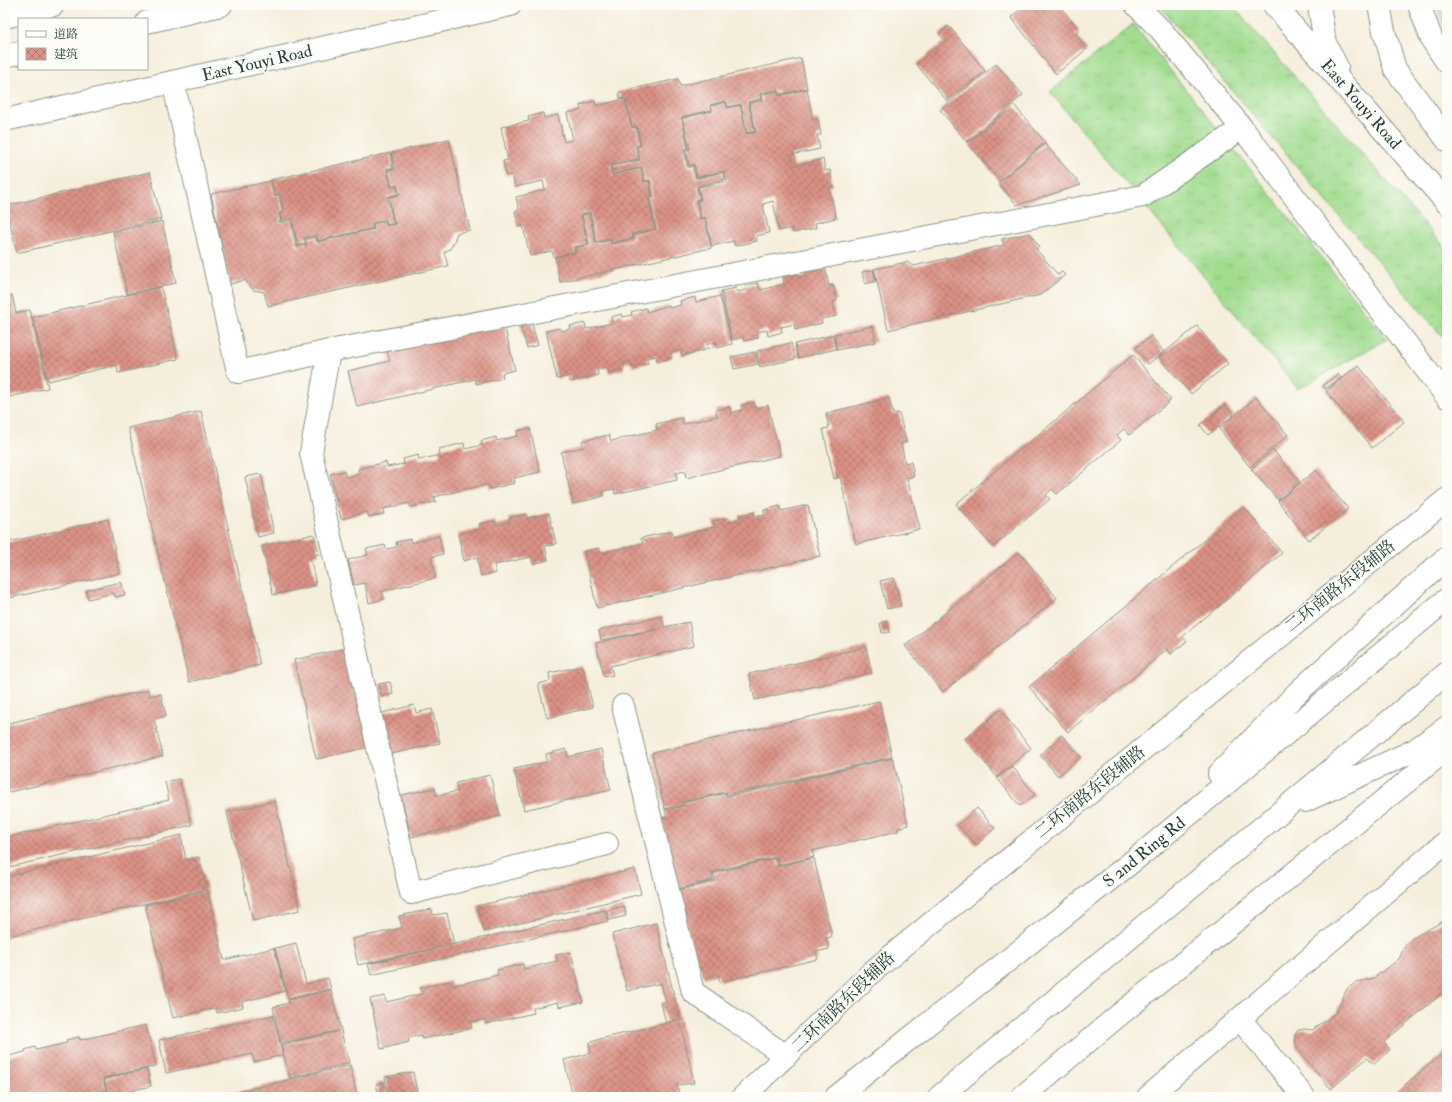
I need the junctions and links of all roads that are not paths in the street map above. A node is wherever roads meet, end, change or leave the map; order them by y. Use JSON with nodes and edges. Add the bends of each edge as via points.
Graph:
{"nodes":[{"id":1,"x":53,"y":5,"type":"edge"},
{"id":2,"x":221,"y":5,"type":"edge"},
{"id":3,"x":510,"y":5,"type":"edge"},
{"id":4,"x":1136,"y":5,"type":"edge"},
{"id":5,"x":1274,"y":5,"type":"edge"},
{"id":6,"x":1319,"y":5,"type":"edge"},
{"id":7,"x":1379,"y":5,"type":"edge"},
{"id":8,"x":1419,"y":5,"type":"edge"},
{"id":9,"x":5,"y":17,"type":"edge"},
{"id":10,"x":148,"y":22,"type":"edge"},
{"id":11,"x":18,"y":53,"type":"edge"},
{"id":12,"x":5,"y":56,"type":"edge"},
{"id":13,"x":1447,"y":62,"type":"edge"},
{"id":14,"x":173,"y":82,"type":"junction"},
{"id":15,"x":1356,"y":99,"type":"junction"},
{"id":16,"x":5,"y":120,"type":"edge"},
{"id":17,"x":1242,"y":128,"type":"junction"},
{"id":18,"x":1447,"y":140,"type":"edge"},
{"id":19,"x":1447,"y":203,"type":"edge"},
{"id":20,"x":329,"y":351,"type":"junction"},
{"id":21,"x":1447,"y":397,"type":"edge"},
{"id":22,"x":1447,"y":499,"type":"edge"},
{"id":23,"x":1447,"y":557,"type":"edge"},
{"id":24,"x":1447,"y":599,"type":"edge"},
{"id":25,"x":1447,"y":673,"type":"edge"},
{"id":26,"x":623,"y":706,"type":"dead end"},
{"id":27,"x":1447,"y":727,"type":"edge"},
{"id":28,"x":1447,"y":749,"type":"edge"},
{"id":29,"x":1279,"y":814,"type":"junction"},
{"id":30,"x":1447,"y":841,"type":"edge"},
{"id":31,"x":607,"y":844,"type":"dead end"},
{"id":32,"x":1144,"y":853,"type":"junction"},
{"id":33,"x":1240,"y":1019,"type":"junction"},
{"id":34,"x":786,"y":1056,"type":"junction"},
{"id":35,"x":743,"y":1097,"type":"edge"},
{"id":36,"x":836,"y":1097,"type":"edge"},
{"id":37,"x":939,"y":1097,"type":"edge"},
{"id":38,"x":1022,"y":1097,"type":"edge"},
{"id":39,"x":1148,"y":1097,"type":"edge"},
{"id":40,"x":1304,"y":1097,"type":"edge"}],
"edges":[{"from":1,"to":9,"type":"main road"},
{"from":2,"to":10,"type":"main road"},
{"from":3,"to":14,"type":"main road","name":"East Youyi Road"},
{"from":4,"to":17,"type":"main road","via":[[1161,30]]},
{"from":5,"to":15,"type":"main road","name":"East Youyi Road"},
{"from":6,"to":15,"type":"main road","via":[[1326,43],[1333,61]]},
{"from":7,"to":18,"type":"main road","via":[[1395,69]]},
{"from":8,"to":13,"type":"main road","via":[[1432,40]]},
{"from":11,"to":12,"type":"main road"},
{"from":14,"to":16,"type":"main road","name":"East Youyi Road"},
{"from":14,"to":20,"type":"main road","via":[[238,372]]},
{"from":15,"to":19,"type":"main road","name":"East Youyi Road"},
{"from":17,"to":20,"type":"main road","via":[[1143,196]]},
{"from":17,"to":21,"type":"main road"},
{"from":20,"to":31,"type":"main road","via":[[311,453],[412,893]]},
{"from":22,"to":34,"type":"main road","name":"二环南路东段辅路","via":[[879,966]]},
{"from":23,"to":32,"type":"main road","via":[[1298,692]]},
{"from":24,"to":32,"type":"main road","name":"S 2nd Ring Rd"},
{"from":25,"to":29,"type":"main road"},
{"from":26,"to":34,"type":"main road","via":[[693,992]]},
{"from":27,"to":29,"type":"main road","via":[[1415,750]]},
{"from":28,"to":38,"type":"main road"},
{"from":29,"to":37,"type":"main road"},
{"from":30,"to":33,"type":"main road"},
{"from":32,"to":36,"type":"main road","name":"S 2nd Ring Rd"},
{"from":33,"to":39,"type":"main road"},
{"from":33,"to":40,"type":"main road"},
{"from":34,"to":35,"type":"main road","name":"二环南路东段辅路"}]}
